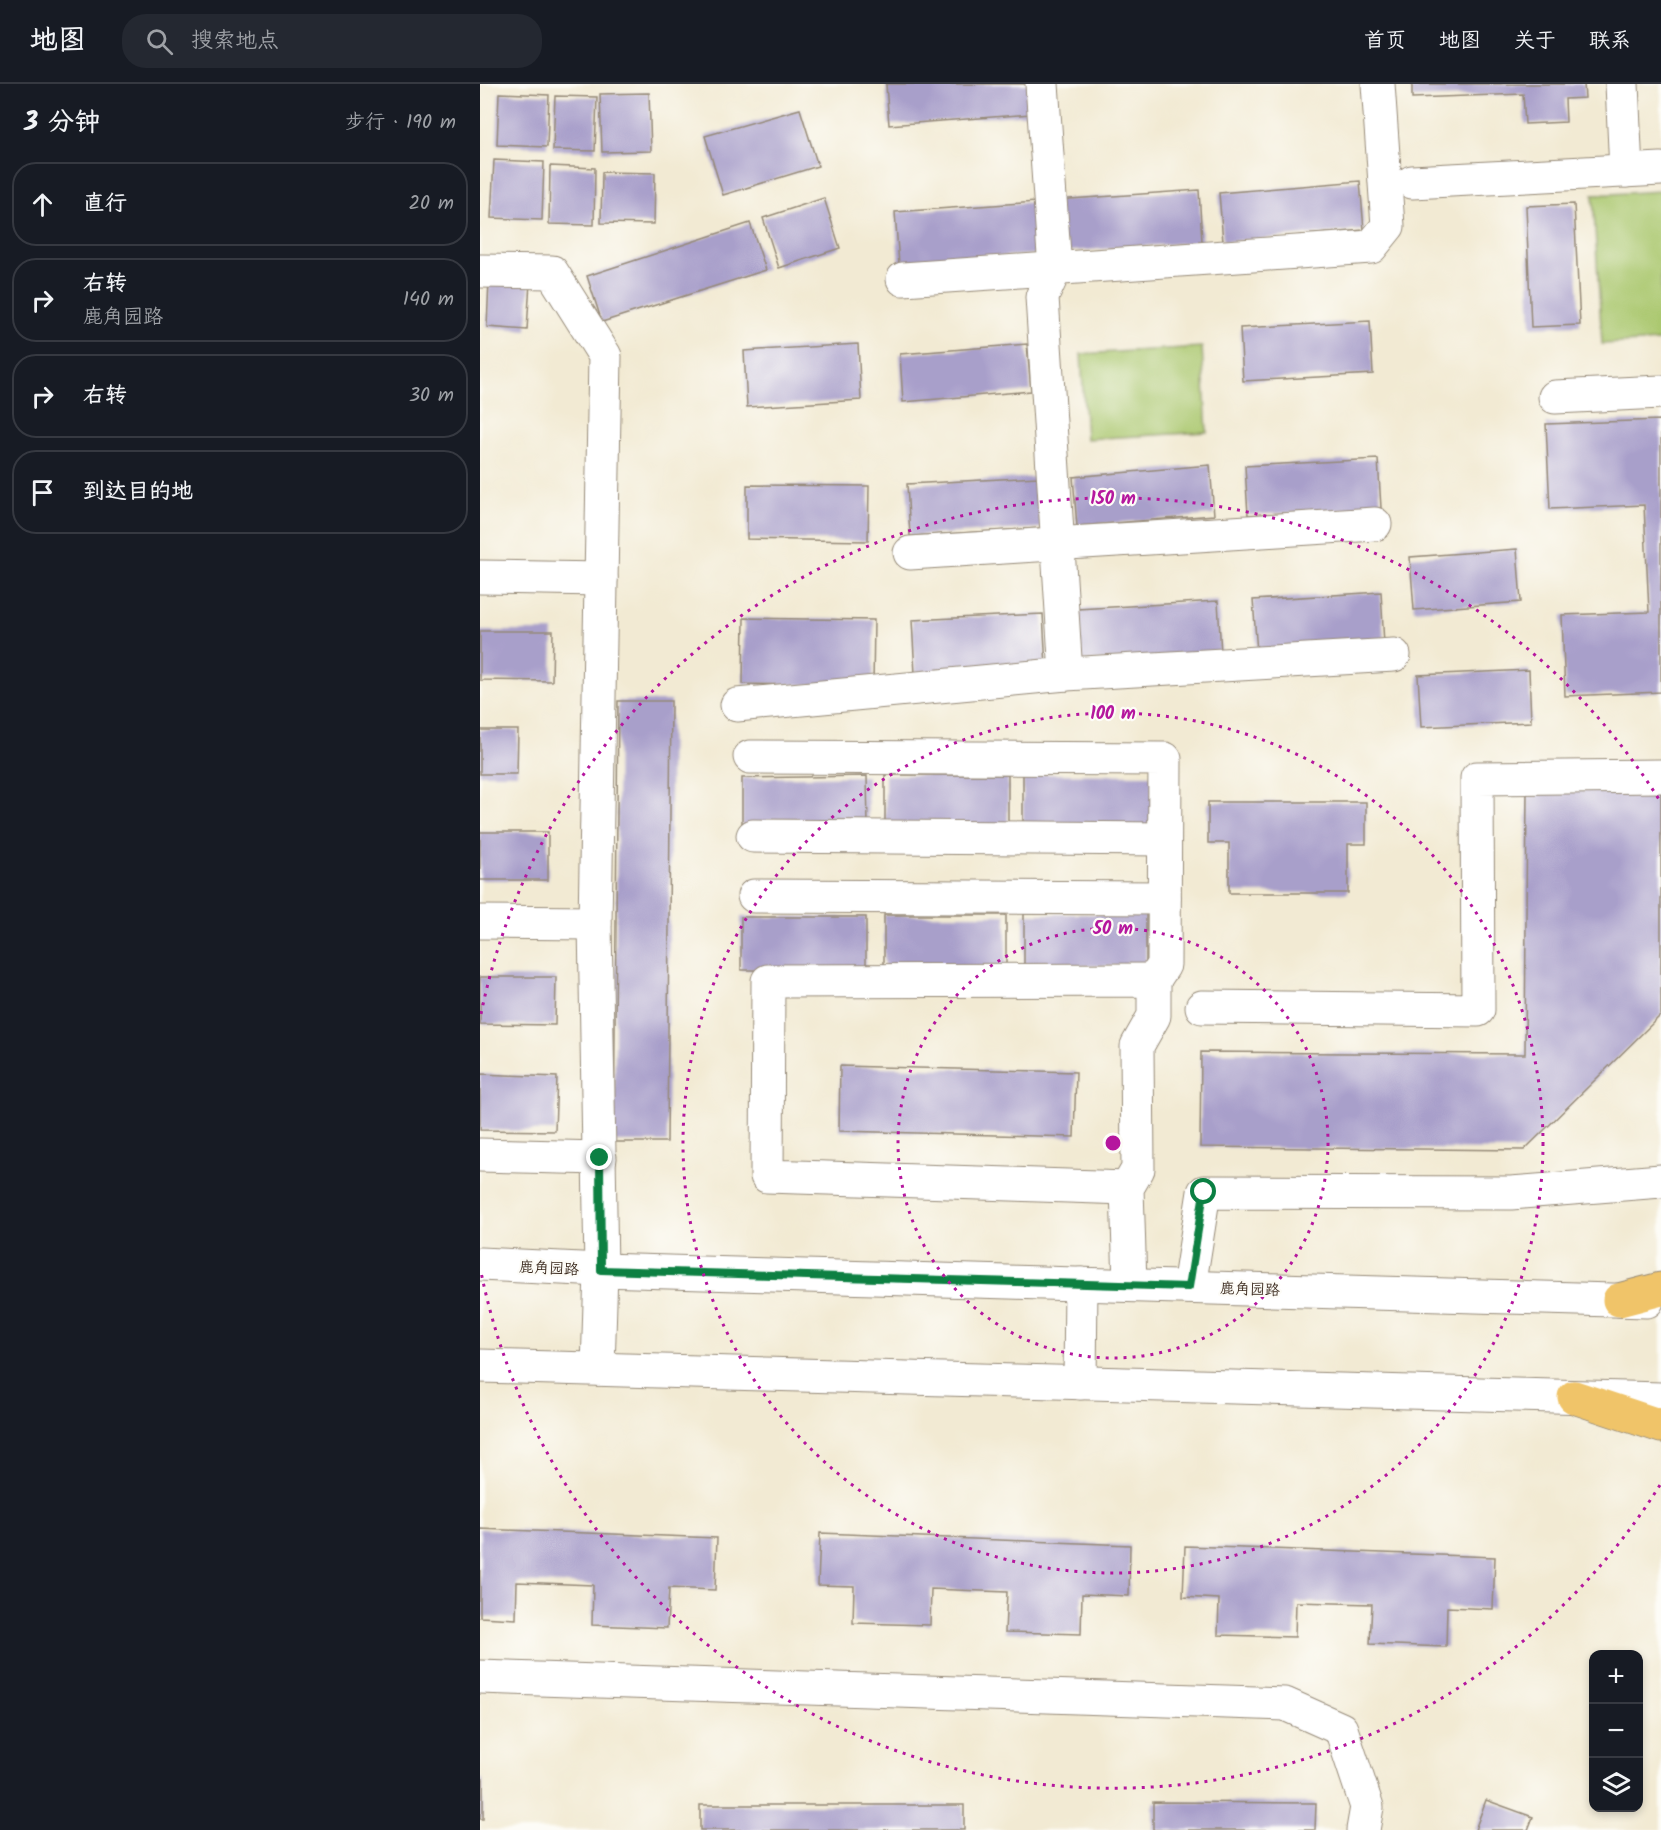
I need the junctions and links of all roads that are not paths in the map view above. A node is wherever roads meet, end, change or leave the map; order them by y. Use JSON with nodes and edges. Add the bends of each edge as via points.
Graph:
{"nodes":[{"id":1,"x":1042,"y":84,"type":"edge"},
{"id":2,"x":1378,"y":84,"type":"edge"},
{"id":3,"x":1622,"y":84,"type":"edge"},
{"id":4,"x":1661,"y":170,"type":"edge"},
{"id":5,"x":1626,"y":171,"type":"junction"},
{"id":6,"x":1412,"y":182,"type":"dead end"},
{"id":7,"x":1055,"y":268,"type":"junction"},
{"id":8,"x":480,"y":271,"type":"edge"},
{"id":9,"x":903,"y":279,"type":"dead end"},
{"id":10,"x":1661,"y":392,"type":"edge"},
{"id":11,"x":1555,"y":397,"type":"dead end"},
{"id":12,"x":1376,"y":524,"type":"dead end"},
{"id":13,"x":1058,"y":544,"type":"junction"},
{"id":14,"x":910,"y":553,"type":"dead end"},
{"id":15,"x":480,"y":577,"type":"edge"},
{"id":16,"x":601,"y":579,"type":"junction"},
{"id":17,"x":1394,"y":655,"type":"dead end"},
{"id":18,"x":1066,"y":674,"type":"junction"},
{"id":19,"x":737,"y":705,"type":"dead end"},
{"id":20,"x":750,"y":757,"type":"dead end"},
{"id":21,"x":1661,"y":776,"type":"edge"},
{"id":22,"x":753,"y":836,"type":"dead end"},
{"id":23,"x":1164,"y":839,"type":"junction"},
{"id":24,"x":754,"y":896,"type":"dead end"},
{"id":25,"x":1164,"y":898,"type":"junction"},
{"id":26,"x":480,"y":922,"type":"edge"},
{"id":27,"x":595,"y":923,"type":"junction"},
{"id":28,"x":1154,"y":980,"type":"junction"},
{"id":29,"x":1202,"y":1006,"type":"dead end"},
{"id":30,"x":480,"y":1155,"type":"edge"},
{"id":31,"x":600,"y":1158,"type":"junction"},
{"id":32,"x":1661,"y":1181,"type":"edge"},
{"id":33,"x":1127,"y":1188,"type":"junction"},
{"id":34,"x":480,"y":1264,"type":"edge"},
{"id":35,"x":601,"y":1270,"type":"junction"},
{"id":36,"x":1081,"y":1284,"type":"junction"},
{"id":37,"x":1131,"y":1286,"type":"junction"},
{"id":38,"x":1189,"y":1287,"type":"junction"},
{"id":39,"x":1661,"y":1289,"type":"edge"},
{"id":40,"x":1619,"y":1300,"type":"junction"},
{"id":41,"x":1661,"y":1301,"type":"edge"},
{"id":42,"x":480,"y":1366,"type":"edge"},
{"id":43,"x":598,"y":1369,"type":"junction"},
{"id":44,"x":1080,"y":1383,"type":"junction"},
{"id":45,"x":1574,"y":1396,"type":"junction"},
{"id":46,"x":1661,"y":1399,"type":"edge"},
{"id":47,"x":1661,"y":1426,"type":"edge"},
{"id":48,"x":480,"y":1677,"type":"edge"},
{"id":49,"x":1363,"y":1830,"type":"edge"}],
"edges":[{"from":1,"to":7,"type":"street"},
{"from":2,"to":7,"type":"street","via":[[1388,226],[1371,247]]},
{"from":3,"to":5,"type":"street"},
{"from":4,"to":5,"type":"street"},
{"from":5,"to":6,"type":"street"},
{"from":7,"to":9,"type":"street"},
{"from":7,"to":13,"type":"street","via":[[1042,297]]},
{"from":8,"to":16,"type":"street","via":[[552,272],[605,356]]},
{"from":10,"to":11,"type":"street"},
{"from":12,"to":13,"type":"street"},
{"from":13,"to":14,"type":"street"},
{"from":13,"to":18,"type":"street"},
{"from":15,"to":16,"type":"street"},
{"from":16,"to":27,"type":"street"},
{"from":17,"to":18,"type":"street"},
{"from":18,"to":19,"type":"street"},
{"from":20,"to":23,"type":"street","via":[[1165,759]]},
{"from":21,"to":29,"type":"street","via":[[1477,778],[1478,1010]]},
{"from":22,"to":23,"type":"street"},
{"from":23,"to":25,"type":"street"},
{"from":24,"to":25,"type":"street"},
{"from":25,"to":28,"type":"street","via":[[1164,965]]},
{"from":26,"to":27,"type":"street"},
{"from":27,"to":31,"type":"street"},
{"from":28,"to":33,"type":"street","via":[[1154,1016],[1137,1046],[1138,1169]]},
{"from":28,"to":33,"type":"street","via":[[768,981],[767,1176]]},
{"from":30,"to":31,"type":"street"},
{"from":31,"to":35,"type":"street"},
{"from":32,"to":38,"type":"street","via":[[1511,1193],[1204,1192]]},
{"from":33,"to":37,"type":"street"},
{"from":34,"to":35,"type":"street","name":"鹿角园路"},
{"from":35,"to":36,"type":"street","name":"鹿角园路"},
{"from":35,"to":43,"type":"street"},
{"from":36,"to":37,"type":"street","name":"鹿角园路"},
{"from":36,"to":44,"type":"street"},
{"from":37,"to":38,"type":"street","name":"鹿角园路"},
{"from":38,"to":40,"type":"street","name":"鹿角园路"},
{"from":39,"to":40,"type":"main road"},
{"from":40,"to":41,"type":"street","name":"鹿角园路"},
{"from":42,"to":43,"type":"street"},
{"from":43,"to":44,"type":"street"},
{"from":44,"to":45,"type":"street"},
{"from":45,"to":46,"type":"street"},
{"from":45,"to":47,"type":"main road"},
{"from":48,"to":49,"type":"street","via":[[1285,1704],[1341,1729],[1368,1807]]}]}
